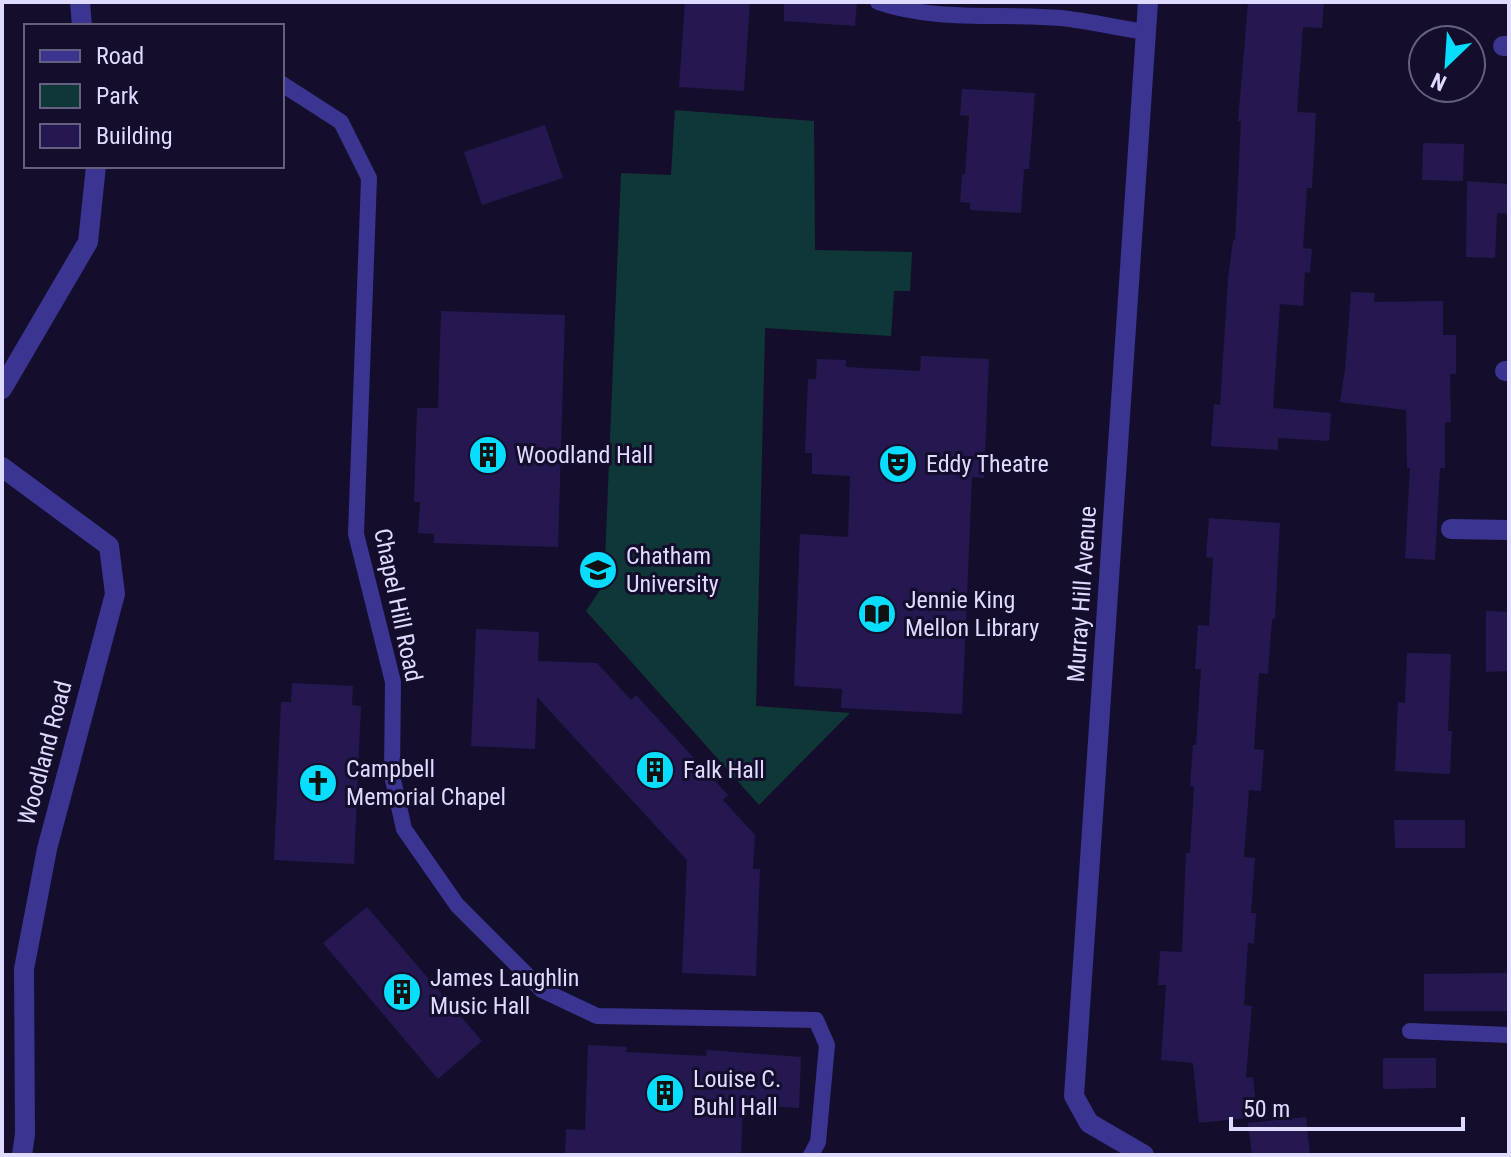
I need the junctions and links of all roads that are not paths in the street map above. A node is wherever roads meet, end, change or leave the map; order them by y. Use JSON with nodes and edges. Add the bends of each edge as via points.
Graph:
{"nodes":[{"id":1,"x":80,"y":2,"type":"edge"},
{"id":2,"x":878,"y":2,"type":"edge"},
{"id":3,"x":1148,"y":2,"type":"edge"},
{"id":4,"x":946,"y":7,"type":"edge"},
{"id":5,"x":82,"y":24,"type":"edge"},
{"id":6,"x":1146,"y":32,"type":"junction"},
{"id":7,"x":284,"y":85,"type":"edge"},
{"id":8,"x":98,"y":168,"type":"edge"},
{"id":9,"x":2,"y":389,"type":"edge"},
{"id":10,"x":2,"y":467,"type":"edge"},
{"id":11,"x":1451,"y":529,"type":"dead end"},
{"id":12,"x":1509,"y":530,"type":"edge"},
{"id":13,"x":1410,"y":1031,"type":"dead end"},
{"id":14,"x":1509,"y":1035,"type":"edge"},
{"id":15,"x":22,"y":1155,"type":"edge"},
{"id":16,"x":811,"y":1155,"type":"edge"},
{"id":17,"x":1144,"y":1155,"type":"edge"}],
"edges":[{"from":1,"to":5,"type":"street"},
{"from":2,"to":4,"type":"lane","via":[[897,8]]},
{"from":3,"to":6,"type":"street","name":"Murray Hill Avenue"},
{"from":4,"to":6,"type":"lane"},
{"from":6,"to":17,"type":"street","name":"Murray Hill Avenue","via":[[1074,1096],[1089,1123]]},
{"from":7,"to":16,"type":"lane","name":"Chapel Hill Road","via":[[341,122],[369,178],[356,534],[393,682],[392,775],[404,829],[457,905],[542,990],[597,1016],[816,1020],[827,1045],[818,1142]]},
{"from":8,"to":9,"type":"street","via":[[88,242]]},
{"from":10,"to":15,"type":"street","name":"Woodland Road","via":[[109,546],[115,594],[47,849],[24,969]]},
{"from":11,"to":12,"type":"street"},
{"from":13,"to":14,"type":"lane"}]}
